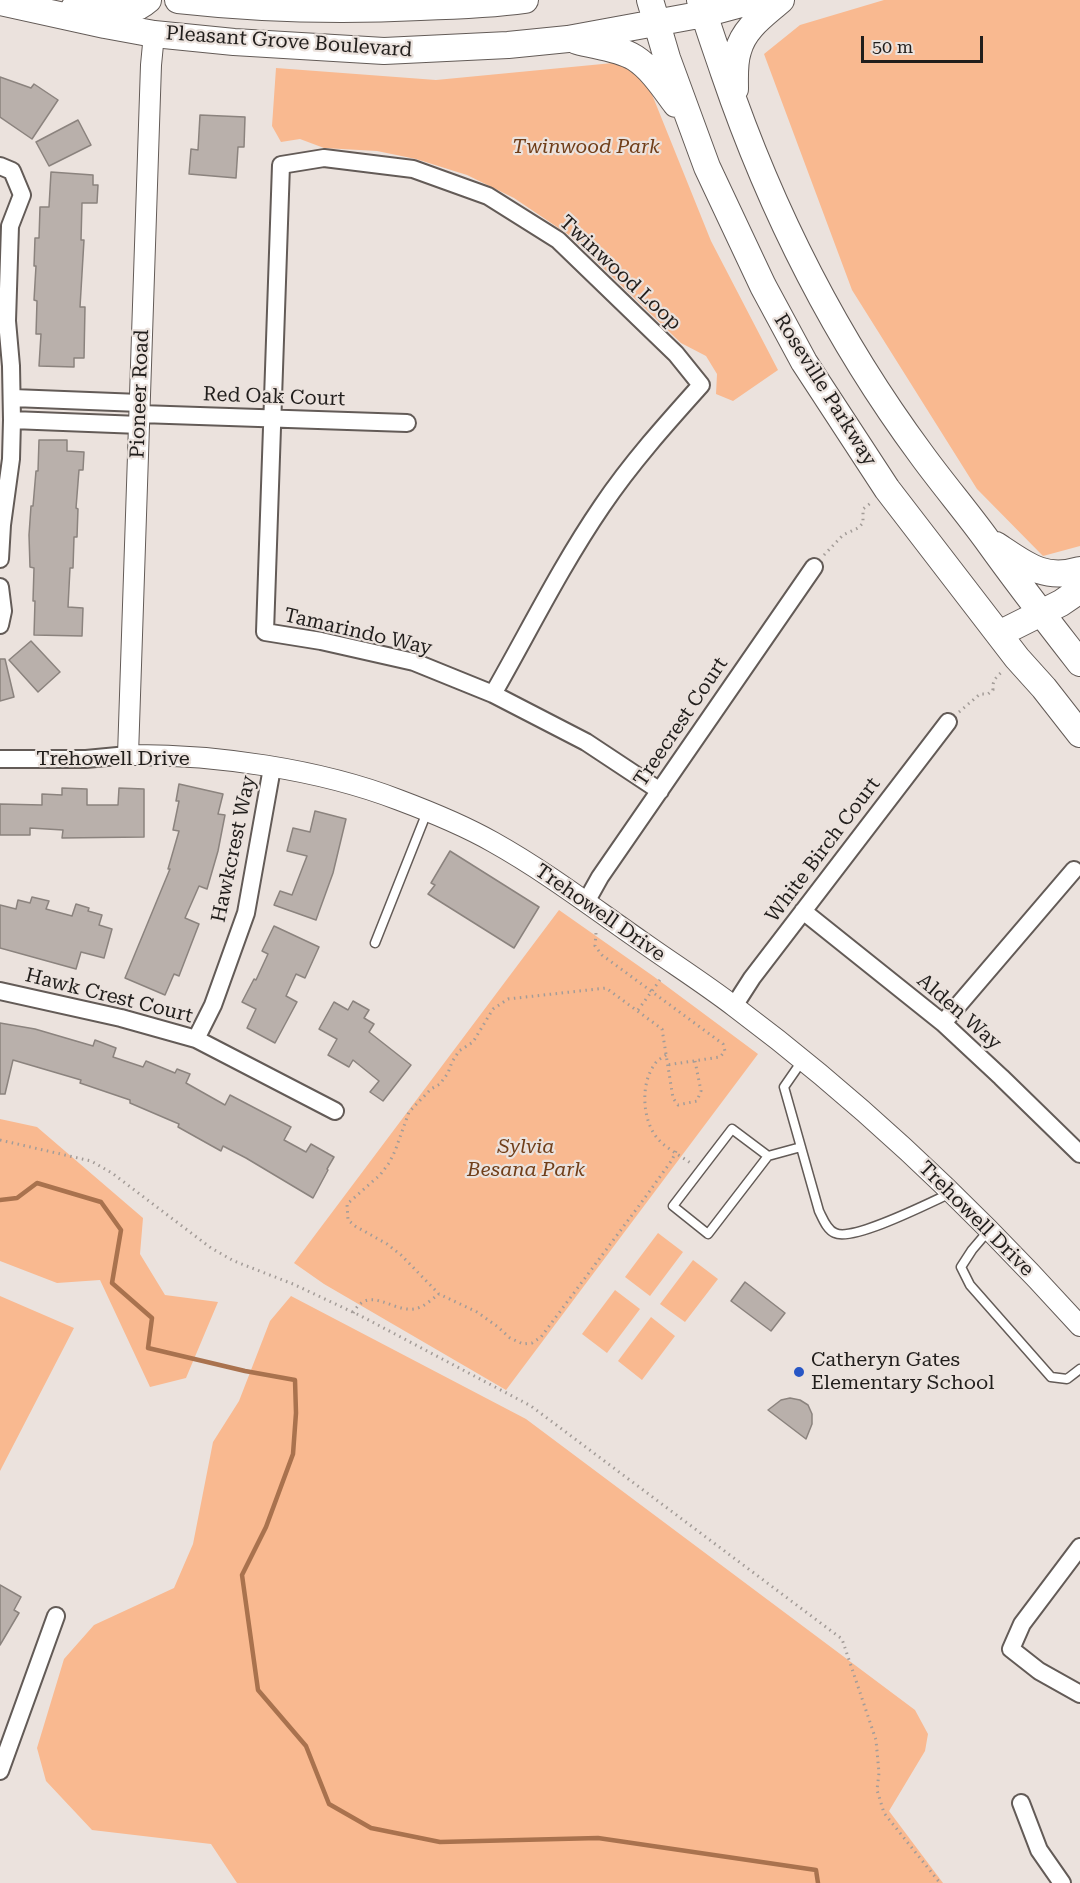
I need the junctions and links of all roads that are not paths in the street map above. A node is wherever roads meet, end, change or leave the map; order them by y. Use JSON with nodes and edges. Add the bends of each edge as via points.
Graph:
{"nodes":[{"id":1,"x":148,"y":0,"type":"edge"},
{"id":2,"x":178,"y":0,"type":"edge"},
{"id":3,"x":525,"y":0,"type":"edge"},
{"id":4,"x":756,"y":0,"type":"edge"},
{"id":5,"x":781,"y":0,"type":"edge"},
{"id":6,"x":0,"y":2,"type":"edge"},
{"id":7,"x":702,"y":7,"type":"edge"},
{"id":8,"x":28,"y":9,"type":"junction"},
{"id":9,"x":653,"y":11,"type":"edge"},
{"id":10,"x":154,"y":34,"type":"junction"},
{"id":11,"x":568,"y":39,"type":"junction"},
{"id":12,"x":734,"y":102,"type":"junction"},
{"id":13,"x":688,"y":118,"type":"junction"},
{"id":14,"x":0,"y":166,"type":"edge"},
{"id":15,"x":12,"y":399,"type":"junction"},
{"id":16,"x":140,"y":414,"type":"junction"},
{"id":17,"x":273,"y":418,"type":"junction"},
{"id":18,"x":12,"y":420,"type":"junction"},
{"id":19,"x":407,"y":423,"type":"dead end"},
{"id":20,"x":986,"y":539,"type":"junction"},
{"id":21,"x":0,"y":559,"type":"edge"},
{"id":22,"x":814,"y":567,"type":"road end"},
{"id":23,"x":1080,"y":570,"type":"edge"},
{"id":24,"x":0,"y":587,"type":"edge"},
{"id":25,"x":1080,"y":590,"type":"edge"},
{"id":26,"x":1041,"y":614,"type":"junction"},
{"id":27,"x":0,"y":625,"type":"edge"},
{"id":28,"x":999,"y":634,"type":"junction"},
{"id":29,"x":1080,"y":663,"type":"edge"},
{"id":30,"x":493,"y":694,"type":"junction"},
{"id":31,"x":948,"y":722,"type":"road end"},
{"id":32,"x":1080,"y":734,"type":"edge"},
{"id":33,"x":128,"y":755,"type":"junction"},
{"id":34,"x":0,"y":759,"type":"edge"},
{"id":35,"x":272,"y":768,"type":"junction"},
{"id":36,"x":660,"y":791,"type":"junction"},
{"id":37,"x":427,"y":811,"type":"junction"},
{"id":38,"x":1074,"y":870,"type":"dead end"},
{"id":39,"x":585,"y":902,"type":"junction"},
{"id":40,"x":803,"y":911,"type":"junction"},
{"id":41,"x":375,"y":943,"type":"dead end"},
{"id":42,"x":0,"y":991,"type":"edge"},
{"id":43,"x":734,"y":1006,"type":"junction"},
{"id":44,"x":944,"y":1023,"type":"junction"},
{"id":45,"x":196,"y":1039,"type":"junction"},
{"id":46,"x":802,"y":1060,"type":"junction"},
{"id":47,"x":335,"y":1111,"type":"dead end"},
{"id":48,"x":801,"y":1147,"type":"junction"},
{"id":49,"x":1080,"y":1154,"type":"edge"},
{"id":50,"x":768,"y":1156,"type":"junction"},
{"id":51,"x":952,"y":1193,"type":"junction"},
{"id":52,"x":990,"y":1229,"type":"junction"},
{"id":53,"x":1080,"y":1326,"type":"edge"},
{"id":54,"x":1080,"y":1369,"type":"edge"},
{"id":55,"x":1080,"y":1547,"type":"edge"},
{"id":56,"x":56,"y":1616,"type":"dead end"},
{"id":57,"x":1080,"y":1694,"type":"edge"},
{"id":58,"x":0,"y":1771,"type":"edge"},
{"id":59,"x":1021,"y":1803,"type":"dead end"},
{"id":60,"x":1062,"y":1883,"type":"edge"}],
"edges":[{"from":1,"to":8,"type":"main road","via":[[140,7],[124,10]]},
{"from":2,"to":3,"type":"main road","name":"Pleasant Grove Boulevard","via":[[310,10]]},
{"from":4,"to":7,"type":"main road","name":"Pleasant Grove Boulevard"},
{"from":5,"to":12,"type":"main road","via":[[743,38],[737,52]]},
{"from":6,"to":8,"type":"main road","name":"Pleasant Grove Boulevard"},
{"from":7,"to":9,"type":"main road","name":"Pleasant Grove Boulevard"},
{"from":7,"to":12,"type":"main road"},
{"from":8,"to":10,"type":"main road","name":"Pleasant Grove Boulevard"},
{"from":9,"to":11,"type":"main road","name":"Pleasant Grove Boulevard"},
{"from":9,"to":13,"type":"main road","name":"Roseville Parkway"},
{"from":10,"to":11,"type":"main road","name":"Pleasant Grove Boulevard","via":[[384,51]]},
{"from":10,"to":16,"type":"street","name":"Pioneer Road"},
{"from":11,"to":13,"type":"main road","via":[[634,57]]},
{"from":12,"to":20,"type":"main road","via":[[771,195],[833,317],[920,453]]},
{"from":13,"to":28,"type":"main road","name":"Roseville Parkway","via":[[729,216],[804,362],[887,489]]},
{"from":14,"to":15,"type":"street","via":[[12,171],[22,195],[10,226],[7,321]]},
{"from":15,"to":16,"type":"street"},
{"from":15,"to":18,"type":"street"},
{"from":16,"to":17,"type":"street","name":"Red Oak Court"},
{"from":16,"to":18,"type":"street"},
{"from":16,"to":33,"type":"street","name":"Pioneer Road"},
{"from":17,"to":19,"type":"street","name":"Red Oak Court"},
{"from":17,"to":30,"type":"street","name":"Tamarindo Way","via":[[266,632],[414,662]]},
{"from":17,"to":30,"type":"street","name":"Twinwood Loop","via":[[281,165],[324,159],[413,169],[488,196],[558,240],[676,354],[701,385],[656,434],[602,506]]},
{"from":18,"to":21,"type":"street"},
{"from":20,"to":23,"type":"main road","via":[[1048,574]]},
{"from":20,"to":26,"type":"main road"},
{"from":22,"to":36,"type":"street","name":"Treecrest Court"},
{"from":24,"to":27,"type":"street"},
{"from":25,"to":26,"type":"main road"},
{"from":26,"to":28,"type":"main road"},
{"from":26,"to":29,"type":"main road"},
{"from":28,"to":32,"type":"main road","name":"Roseville Parkway"},
{"from":30,"to":36,"type":"street","name":"Tamarindo Way","via":[[586,742]]},
{"from":31,"to":40,"type":"street","name":"White Birch Court"},
{"from":33,"to":34,"type":"street","name":"Trehowell Drive"},
{"from":33,"to":35,"type":"street","name":"Trehowell Drive","via":[[234,761]]},
{"from":35,"to":37,"type":"street","name":"Trehowell Drive","via":[[357,786]]},
{"from":35,"to":45,"type":"street","name":"Hawkcrest Way","via":[[246,913],[213,1005]]},
{"from":36,"to":39,"type":"street","name":"Treecrest Court"},
{"from":37,"to":39,"type":"street","name":"Trehowell Drive","via":[[492,842]]},
{"from":37,"to":41,"type":"lane"},
{"from":38,"to":44,"type":"street"},
{"from":39,"to":43,"type":"street","name":"Trehowell Drive"},
{"from":40,"to":43,"type":"street","name":"White Birch Court"},
{"from":40,"to":44,"type":"street","name":"Alden Way"},
{"from":42,"to":45,"type":"street","name":"Hawk Crest Court"},
{"from":43,"to":46,"type":"street","name":"Trehowell Drive"},
{"from":44,"to":49,"type":"street","name":"Alden Way"},
{"from":45,"to":47,"type":"street","name":"Hawk Crest Court"},
{"from":46,"to":48,"type":"lane","via":[[784,1087]]},
{"from":46,"to":51,"type":"street","name":"Trehowell Drive"},
{"from":48,"to":50,"type":"lane"},
{"from":48,"to":51,"type":"lane","via":[[819,1211],[834,1233],[844,1235],[868,1229]]},
{"from":50,"to":50,"type":"lane","via":[[732,1129],[673,1206],[708,1234]]},
{"from":51,"to":52,"type":"street","name":"Trehowell Drive"},
{"from":52,"to":53,"type":"street","name":"Trehowell Drive"},
{"from":52,"to":54,"type":"lane","via":[[961,1267],[969,1285],[1051,1377],[1067,1379]]},
{"from":55,"to":57,"type":"street","via":[[1022,1624],[1011,1649],[1039,1671]]},
{"from":56,"to":58,"type":"street"},
{"from":59,"to":60,"type":"street","via":[[1039,1850]]}]}
